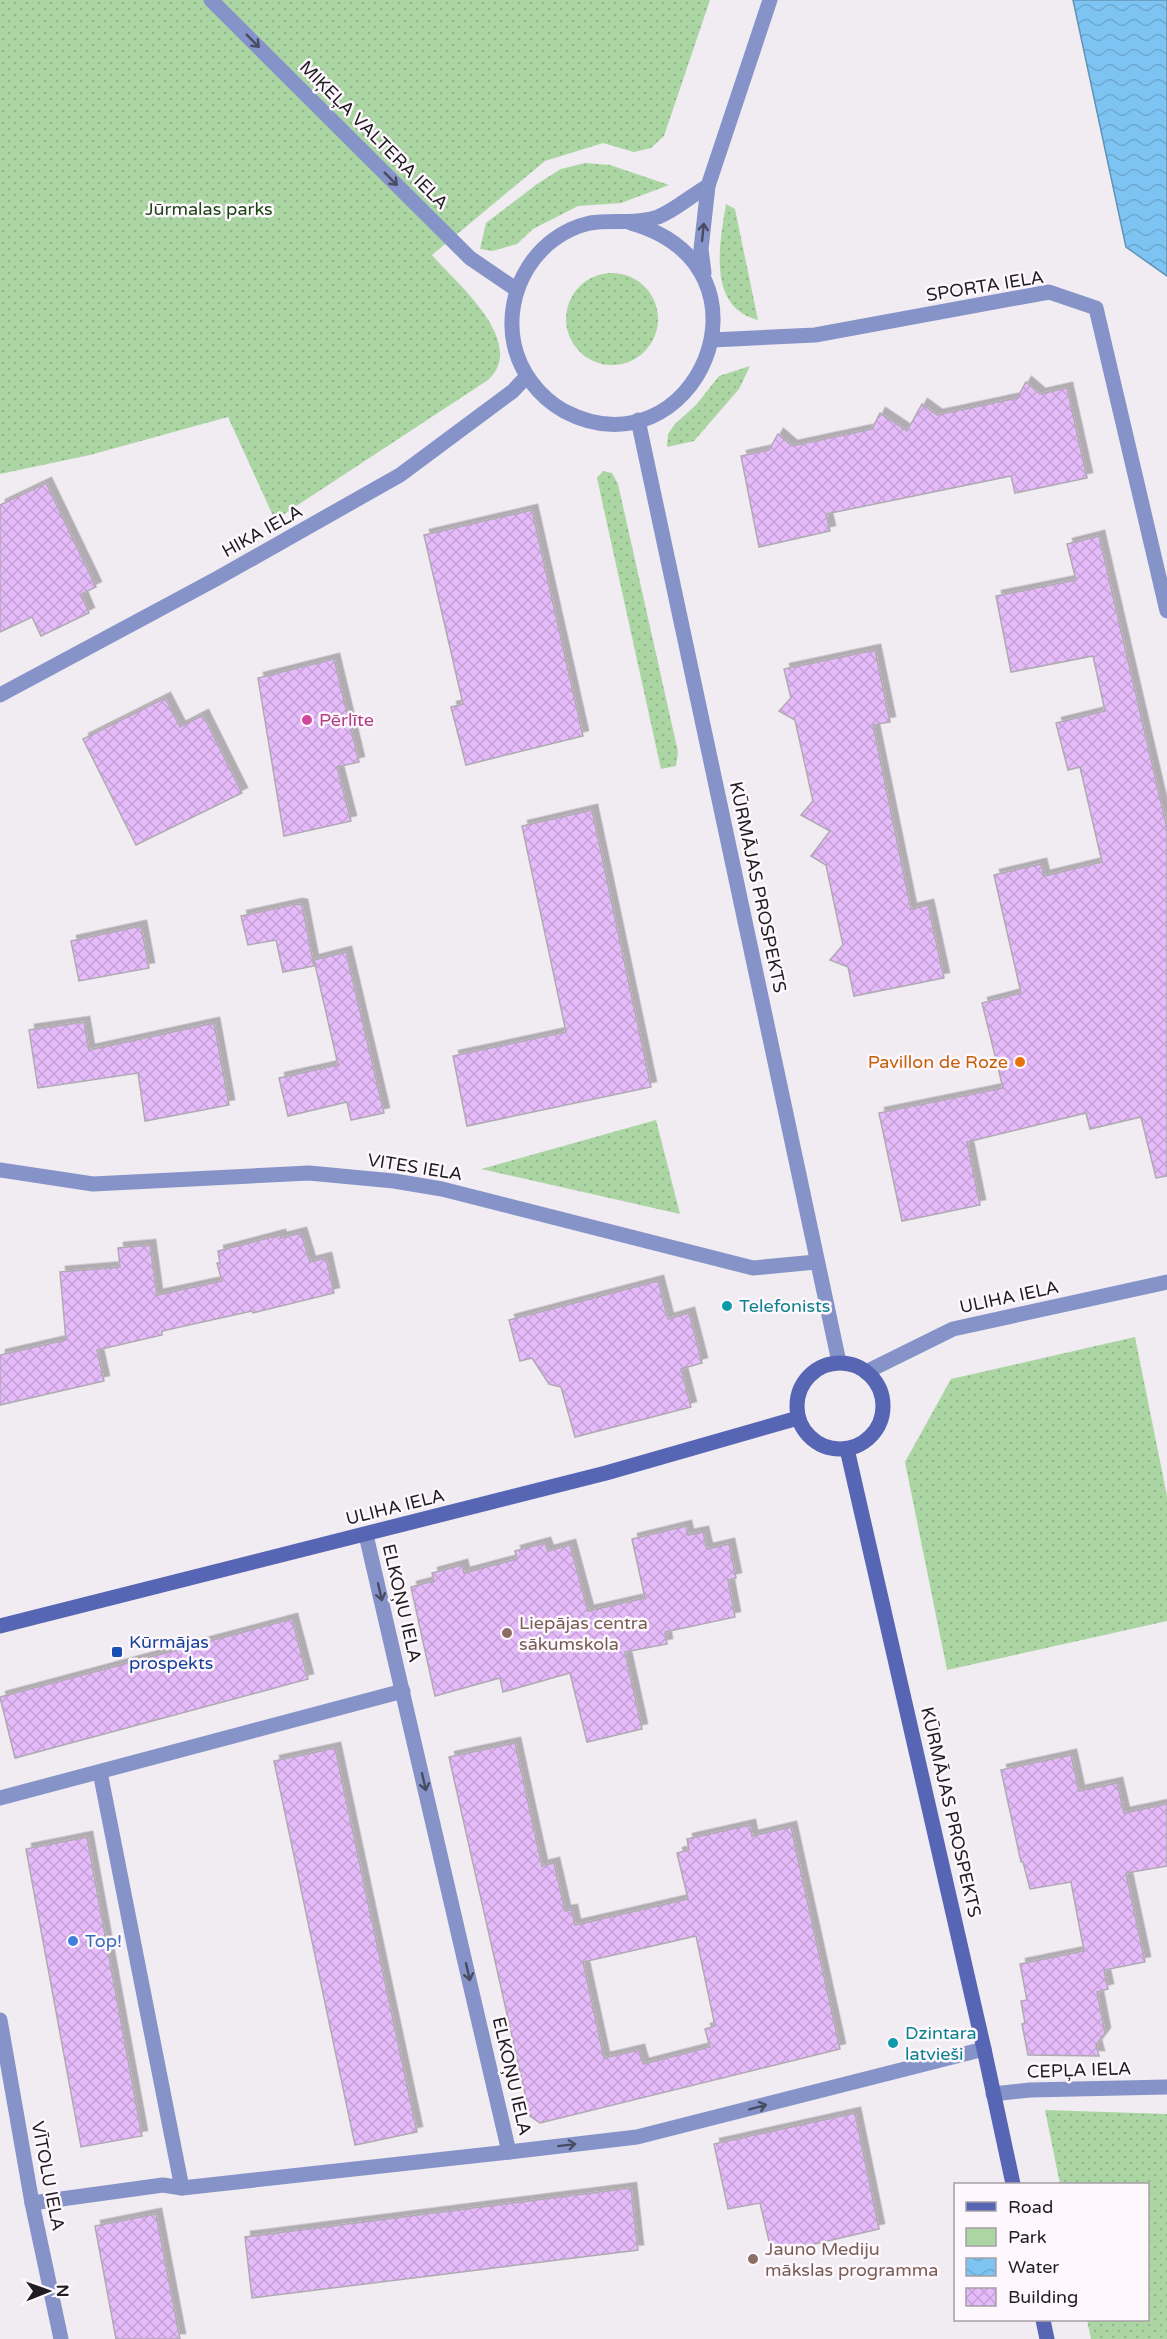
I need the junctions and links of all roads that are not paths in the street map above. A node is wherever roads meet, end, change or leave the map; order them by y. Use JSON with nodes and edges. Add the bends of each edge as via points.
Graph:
{"nodes":[{"id":1,"x":211,"y":0,"type":"edge"},
{"id":2,"x":770,"y":0,"type":"edge"},
{"id":3,"x":708,"y":186,"type":"junction"},
{"id":4,"x":631,"y":223,"type":"junction"},
{"id":5,"x":704,"y":279,"type":"junction"},
{"id":6,"x":517,"y":290,"type":"junction"},
{"id":7,"x":712,"y":340,"type":"junction"},
{"id":8,"x":527,"y":376,"type":"junction"},
{"id":9,"x":638,"y":420,"type":"junction"},
{"id":10,"x":1167,"y":611,"type":"edge"},
{"id":11,"x":0,"y":695,"type":"edge"},
{"id":12,"x":0,"y":1170,"type":"edge"},
{"id":13,"x":816,"y":1262,"type":"junction"},
{"id":14,"x":1167,"y":1282,"type":"edge"},
{"id":15,"x":839,"y":1362,"type":"junction"},
{"id":16,"x":866,"y":1372,"type":"junction"},
{"id":17,"x":798,"y":1418,"type":"junction"},
{"id":18,"x":847,"y":1449,"type":"junction"},
{"id":19,"x":366,"y":1535,"type":"junction"},
{"id":20,"x":0,"y":1626,"type":"edge"},
{"id":21,"x":403,"y":1691,"type":"junction"},
{"id":22,"x":100,"y":1772,"type":"junction"},
{"id":23,"x":0,"y":1798,"type":"edge"},
{"id":24,"x":0,"y":2020,"type":"edge"},
{"id":25,"x":984,"y":2049,"type":"junction"},
{"id":26,"x":1167,"y":2087,"type":"edge"},
{"id":27,"x":993,"y":2094,"type":"junction"},
{"id":28,"x":509,"y":2152,"type":"junction"},
{"id":29,"x":1013,"y":2183,"type":"edge"},
{"id":30,"x":182,"y":2188,"type":"junction"},
{"id":31,"x":32,"y":2203,"type":"junction"},
{"id":32,"x":1043,"y":2321,"type":"edge"},
{"id":33,"x":61,"y":2339,"type":"edge"},
{"id":34,"x":1047,"y":2339,"type":"edge"}],
"edges":[{"from":1,"to":6,"type":"street","name":"MIĶEĻA VALTERA IELA","one_way":true,"via":[[470,258]]},
{"from":2,"to":3,"type":"street"},
{"from":3,"to":4,"type":"street","via":[[659,216]]},
{"from":5,"to":3,"type":"street","one_way":true,"via":[[701,249]]},
{"from":4,"to":5,"type":"street","via":[[667,236],[694,262]]},
{"from":4,"to":6,"type":"street","via":[[590,223],[553,240],[525,271]]},
{"from":5,"to":7,"type":"street","via":[[714,319]]},
{"from":6,"to":8,"type":"street","via":[[513,307],[514,343]]},
{"from":7,"to":9,"type":"street","via":[[707,358],[687,391],[672,404]]},
{"from":7,"to":10,"type":"street","name":"SPORTA IELA","via":[[815,335],[1048,292],[1096,308]]},
{"from":8,"to":9,"type":"street","via":[[540,393],[575,416],[606,423]]},
{"from":8,"to":11,"type":"street","name":"HIKA IELA","via":[[513,391],[400,475]]},
{"from":9,"to":13,"type":"street","name":"KŪRMĀJAS PROSPEKTS"},
{"from":12,"to":13,"type":"street","name":"VITES IELA","via":[[93,1184],[309,1173],[394,1181],[442,1189],[753,1268]]},
{"from":13,"to":15,"type":"street","name":"KŪRMĀJAS PROSPEKTS"},
{"from":14,"to":16,"type":"street","name":"ULIHA IELA","via":[[953,1329]]},
{"from":15,"to":16,"type":"main road"},
{"from":15,"to":17,"type":"main road","via":[[824,1365],[803,1384],[798,1397]]},
{"from":16,"to":18,"type":"main road","via":[[877,1382],[883,1411],[871,1436]]},
{"from":17,"to":18,"type":"main road","via":[[808,1436],[819,1444]]},
{"from":17,"to":19,"type":"main road","name":"ULIHA IELA"},
{"from":18,"to":25,"type":"main road","name":"KŪRMĀJAS PROSPEKTS"},
{"from":19,"to":20,"type":"main road","name":"ULIHA IELA"},
{"from":19,"to":21,"type":"street","name":"ELKOŅU IELA","one_way":true},
{"from":21,"to":22,"type":"street"},
{"from":21,"to":28,"type":"street","name":"ELKOŅU IELA","one_way":true},
{"from":22,"to":23,"type":"street"},
{"from":22,"to":30,"type":"street"},
{"from":24,"to":31,"type":"street","name":"VĪTOLU IELA"},
{"from":25,"to":27,"type":"main road","name":"KŪRMĀJAS PROSPEKTS"},
{"from":28,"to":25,"type":"street","name":"ELKOŅU IELA","one_way":true,"via":[[637,2137]]},
{"from":26,"to":27,"type":"street","name":"CEPĻA IELA"},
{"from":27,"to":29,"type":"main road","name":"KŪRMĀJAS PROSPEKTS"},
{"from":28,"to":30,"type":"street"},
{"from":30,"to":31,"type":"street","via":[[163,2185]]},
{"from":31,"to":33,"type":"street","name":"VĪTOLU IELA"},
{"from":32,"to":34,"type":"main road"}]}
